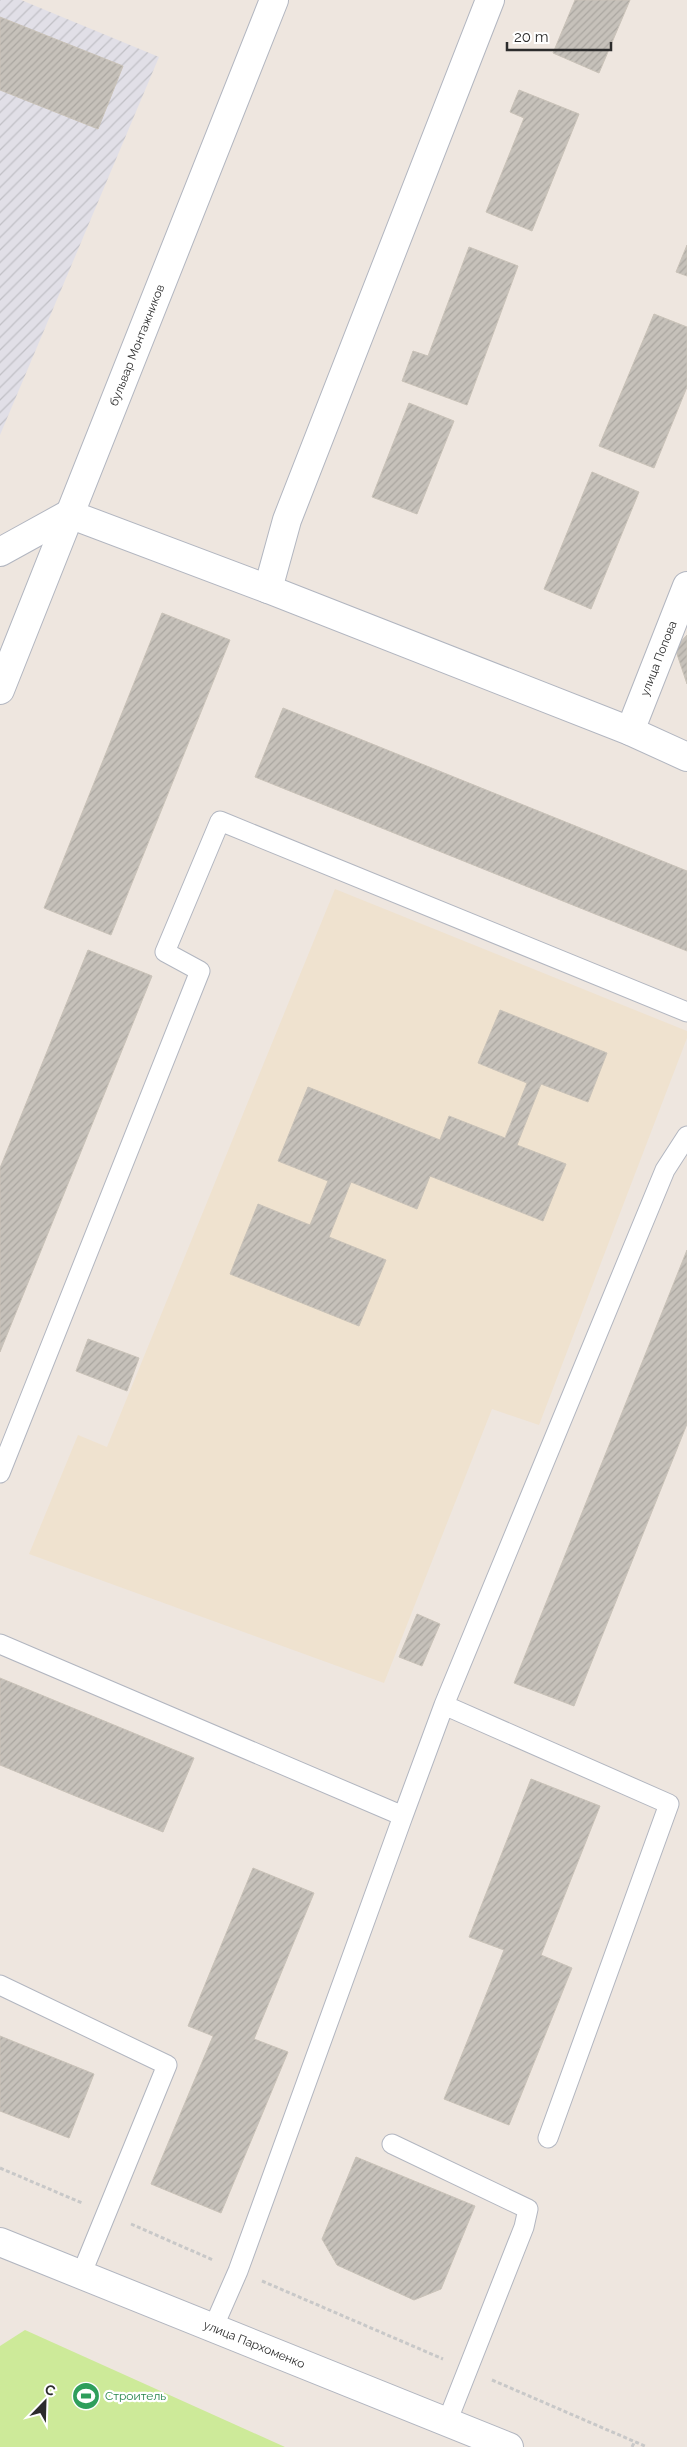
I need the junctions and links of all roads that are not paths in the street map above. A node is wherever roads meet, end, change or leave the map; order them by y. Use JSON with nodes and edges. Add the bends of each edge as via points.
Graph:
{"nodes":[{"id":1,"x":274,"y":0,"type":"edge"},
{"id":2,"x":490,"y":0,"type":"edge"},
{"id":3,"x":69,"y":514,"type":"junction"},
{"id":4,"x":0,"y":552,"type":"edge"},
{"id":5,"x":687,"y":586,"type":"edge"},
{"id":6,"x":268,"y":589,"type":"junction"},
{"id":7,"x":0,"y":690,"type":"edge"},
{"id":8,"x":630,"y":731,"type":"junction"},
{"id":9,"x":687,"y":757,"type":"edge"},
{"id":10,"x":687,"y":1012,"type":"edge"},
{"id":11,"x":687,"y":1136,"type":"edge"},
{"id":12,"x":0,"y":1473,"type":"edge"},
{"id":13,"x":0,"y":1644,"type":"edge"},
{"id":14,"x":444,"y":1705,"type":"junction"},
{"id":15,"x":403,"y":1816,"type":"junction"},
{"id":16,"x":0,"y":1985,"type":"edge"},
{"id":17,"x":548,"y":2138,"type":"dead end"},
{"id":18,"x":392,"y":2144,"type":"dead end"},
{"id":19,"x":0,"y":2242,"type":"edge"},
{"id":20,"x":81,"y":2275,"type":"junction"},
{"id":21,"x":213,"y":2328,"type":"junction"},
{"id":22,"x":447,"y":2422,"type":"junction"},
{"id":23,"x":508,"y":2447,"type":"edge"}],
"edges":[{"from":1,"to":3,"type":"street","name":"бульвар Монтажников"},
{"from":2,"to":6,"type":"street","via":[[287,520]]},
{"from":3,"to":4,"type":"street"},
{"from":3,"to":6,"type":"street"},
{"from":3,"to":7,"type":"street","name":"бульвар Монтажников"},
{"from":5,"to":8,"type":"street","name":"улица Попова"},
{"from":6,"to":8,"type":"street"},
{"from":8,"to":9,"type":"street"},
{"from":10,"to":12,"type":"lane","via":[[220,821],[165,952],[200,971]]},
{"from":11,"to":14,"type":"lane","via":[[664,1170]]},
{"from":13,"to":15,"type":"lane"},
{"from":14,"to":15,"type":"lane"},
{"from":14,"to":17,"type":"lane","via":[[669,1804]]},
{"from":15,"to":21,"type":"lane","via":[[238,2271]]},
{"from":16,"to":20,"type":"lane","via":[[167,2065]]},
{"from":18,"to":22,"type":"lane","via":[[528,2209],[524,2227]]},
{"from":19,"to":20,"type":"street","name":"улица Пархоменко"},
{"from":20,"to":21,"type":"street","name":"улица Пархоменко"},
{"from":21,"to":22,"type":"street","name":"улица Пархоменко"},
{"from":22,"to":23,"type":"street","name":"улица Пархоменко"}]}
